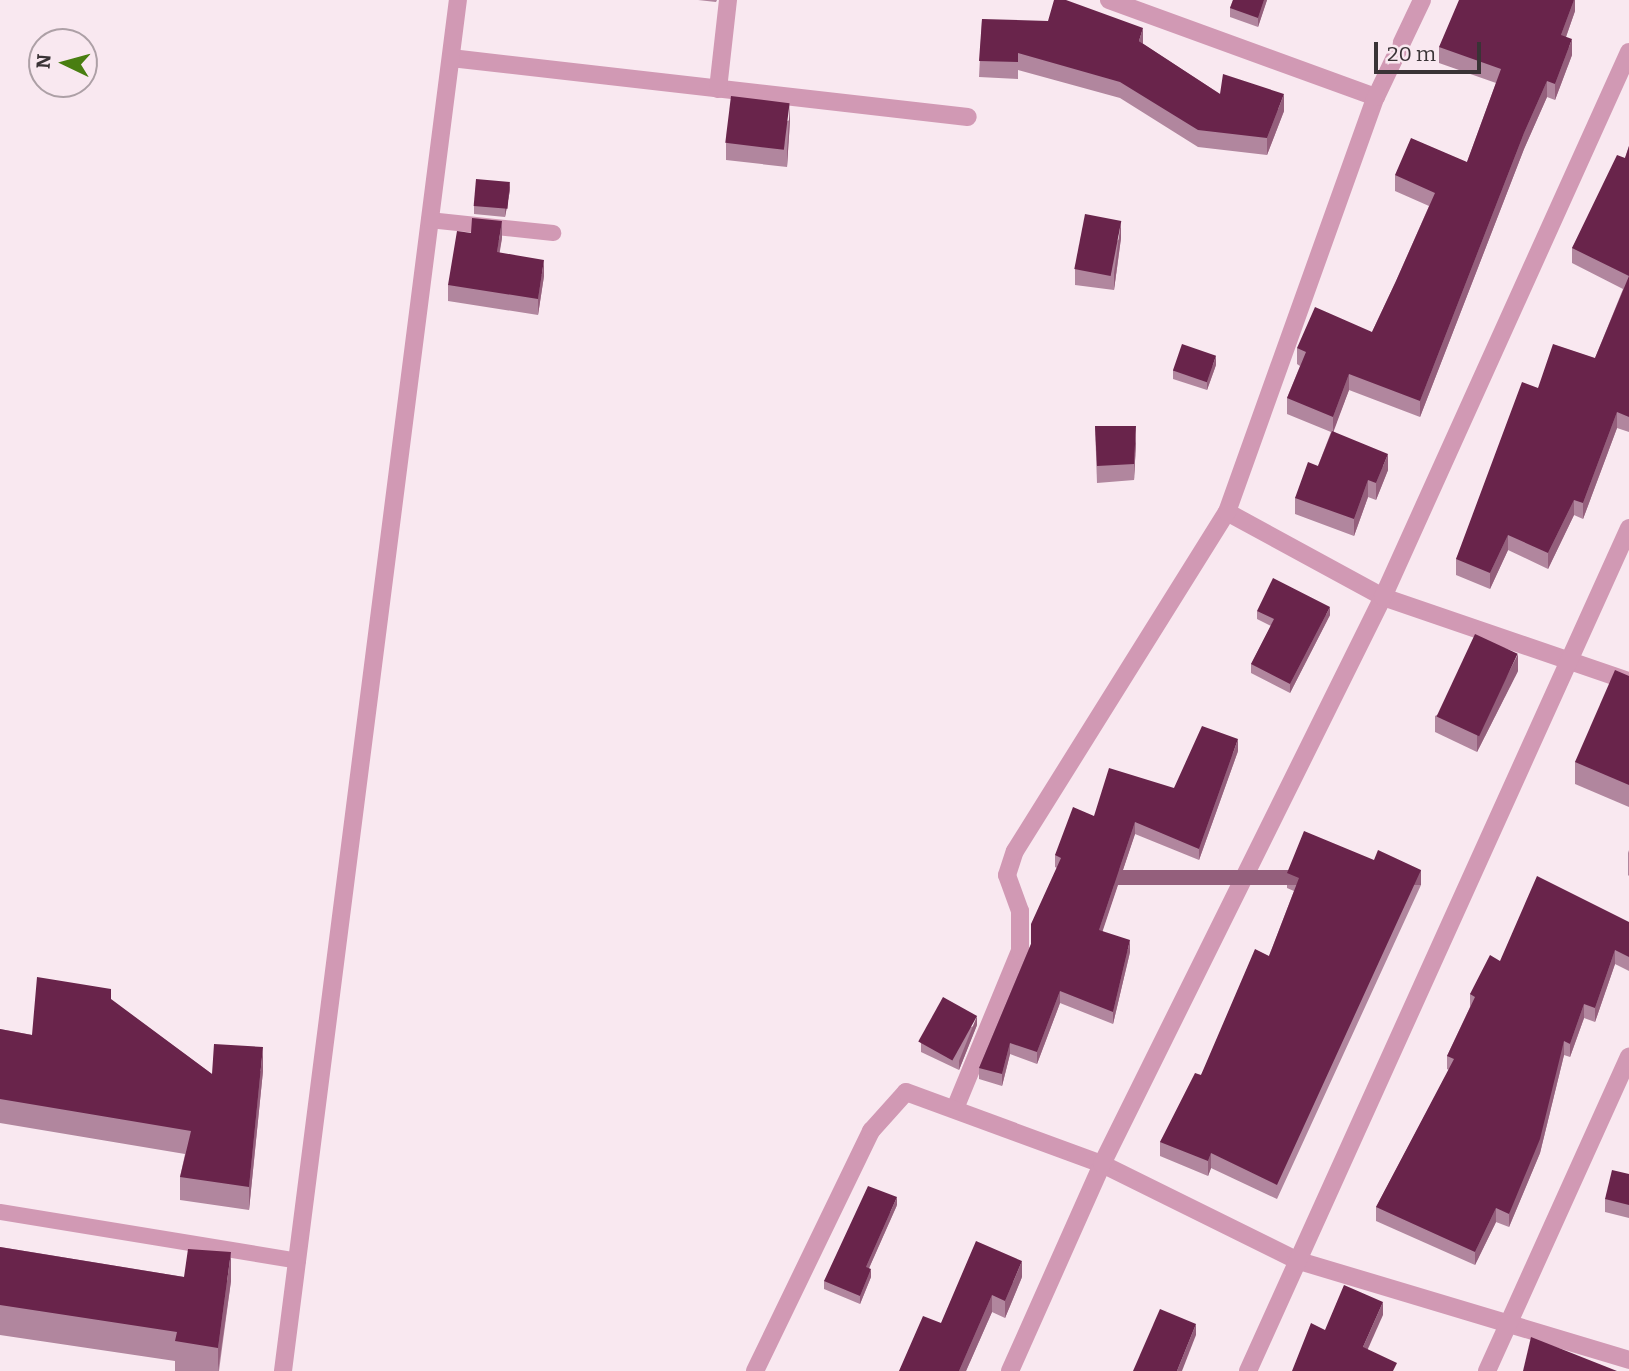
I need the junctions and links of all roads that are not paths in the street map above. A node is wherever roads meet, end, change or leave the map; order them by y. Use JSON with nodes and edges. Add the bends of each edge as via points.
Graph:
{"nodes":[{"id":1,"x":458,"y":0,"type":"edge"},
{"id":2,"x":728,"y":0,"type":"edge"},
{"id":3,"x":1109,"y":0,"type":"edge"},
{"id":4,"x":1422,"y":0,"type":"edge"},
{"id":5,"x":1629,"y":52,"type":"edge"},
{"id":6,"x":451,"y":58,"type":"junction"},
{"id":7,"x":718,"y":89,"type":"junction"},
{"id":8,"x":1376,"y":97,"type":"junction"},
{"id":9,"x":968,"y":117,"type":"dead end"},
{"id":10,"x":429,"y":220,"type":"junction"},
{"id":11,"x":553,"y":233,"type":"dead end"},
{"id":12,"x":1227,"y":512,"type":"junction"},
{"id":13,"x":1629,"y":528,"type":"edge"},
{"id":14,"x":1383,"y":597,"type":"junction"},
{"id":15,"x":1568,"y":658,"type":"junction"},
{"id":16,"x":1629,"y":681,"type":"edge"},
{"id":17,"x":1629,"y":1056,"type":"edge"},
{"id":18,"x":956,"y":1106,"type":"junction"},
{"id":19,"x":1102,"y":1164,"type":"junction"},
{"id":20,"x":0,"y":1212,"type":"edge"},
{"id":21,"x":1296,"y":1260,"type":"junction"},
{"id":22,"x":298,"y":1261,"type":"junction"},
{"id":23,"x":1510,"y":1320,"type":"junction"},
{"id":24,"x":1629,"y":1360,"type":"edge"},
{"id":25,"x":284,"y":1371,"type":"edge"},
{"id":26,"x":755,"y":1371,"type":"edge"},
{"id":27,"x":1010,"y":1371,"type":"edge"},
{"id":28,"x":1248,"y":1371,"type":"edge"},
{"id":29,"x":1487,"y":1371,"type":"edge"}],
"edges":[{"from":1,"to":6,"type":"street"},
{"from":2,"to":7,"type":"street"},
{"from":3,"to":8,"type":"street"},
{"from":4,"to":8,"type":"street"},
{"from":5,"to":14,"type":"street"},
{"from":6,"to":7,"type":"street"},
{"from":6,"to":10,"type":"street"},
{"from":7,"to":9,"type":"street"},
{"from":8,"to":12,"type":"street"},
{"from":10,"to":11,"type":"lane"},
{"from":10,"to":22,"type":"street"},
{"from":12,"to":14,"type":"street"},
{"from":12,"to":18,"type":"street","via":[[1015,852],[1007,875],[1020,911],[1020,951]]},
{"from":13,"to":15,"type":"street"},
{"from":14,"to":15,"type":"street"},
{"from":14,"to":19,"type":"street"},
{"from":15,"to":16,"type":"street"},
{"from":15,"to":21,"type":"street"},
{"from":17,"to":23,"type":"street"},
{"from":18,"to":19,"type":"street"},
{"from":18,"to":26,"type":"street","via":[[906,1092],[884,1110]]},
{"from":19,"to":21,"type":"street"},
{"from":19,"to":27,"type":"street"},
{"from":20,"to":22,"type":"lane"},
{"from":21,"to":23,"type":"street"},
{"from":21,"to":28,"type":"street"},
{"from":22,"to":25,"type":"street"},
{"from":23,"to":24,"type":"street"},
{"from":23,"to":29,"type":"street"}]}
